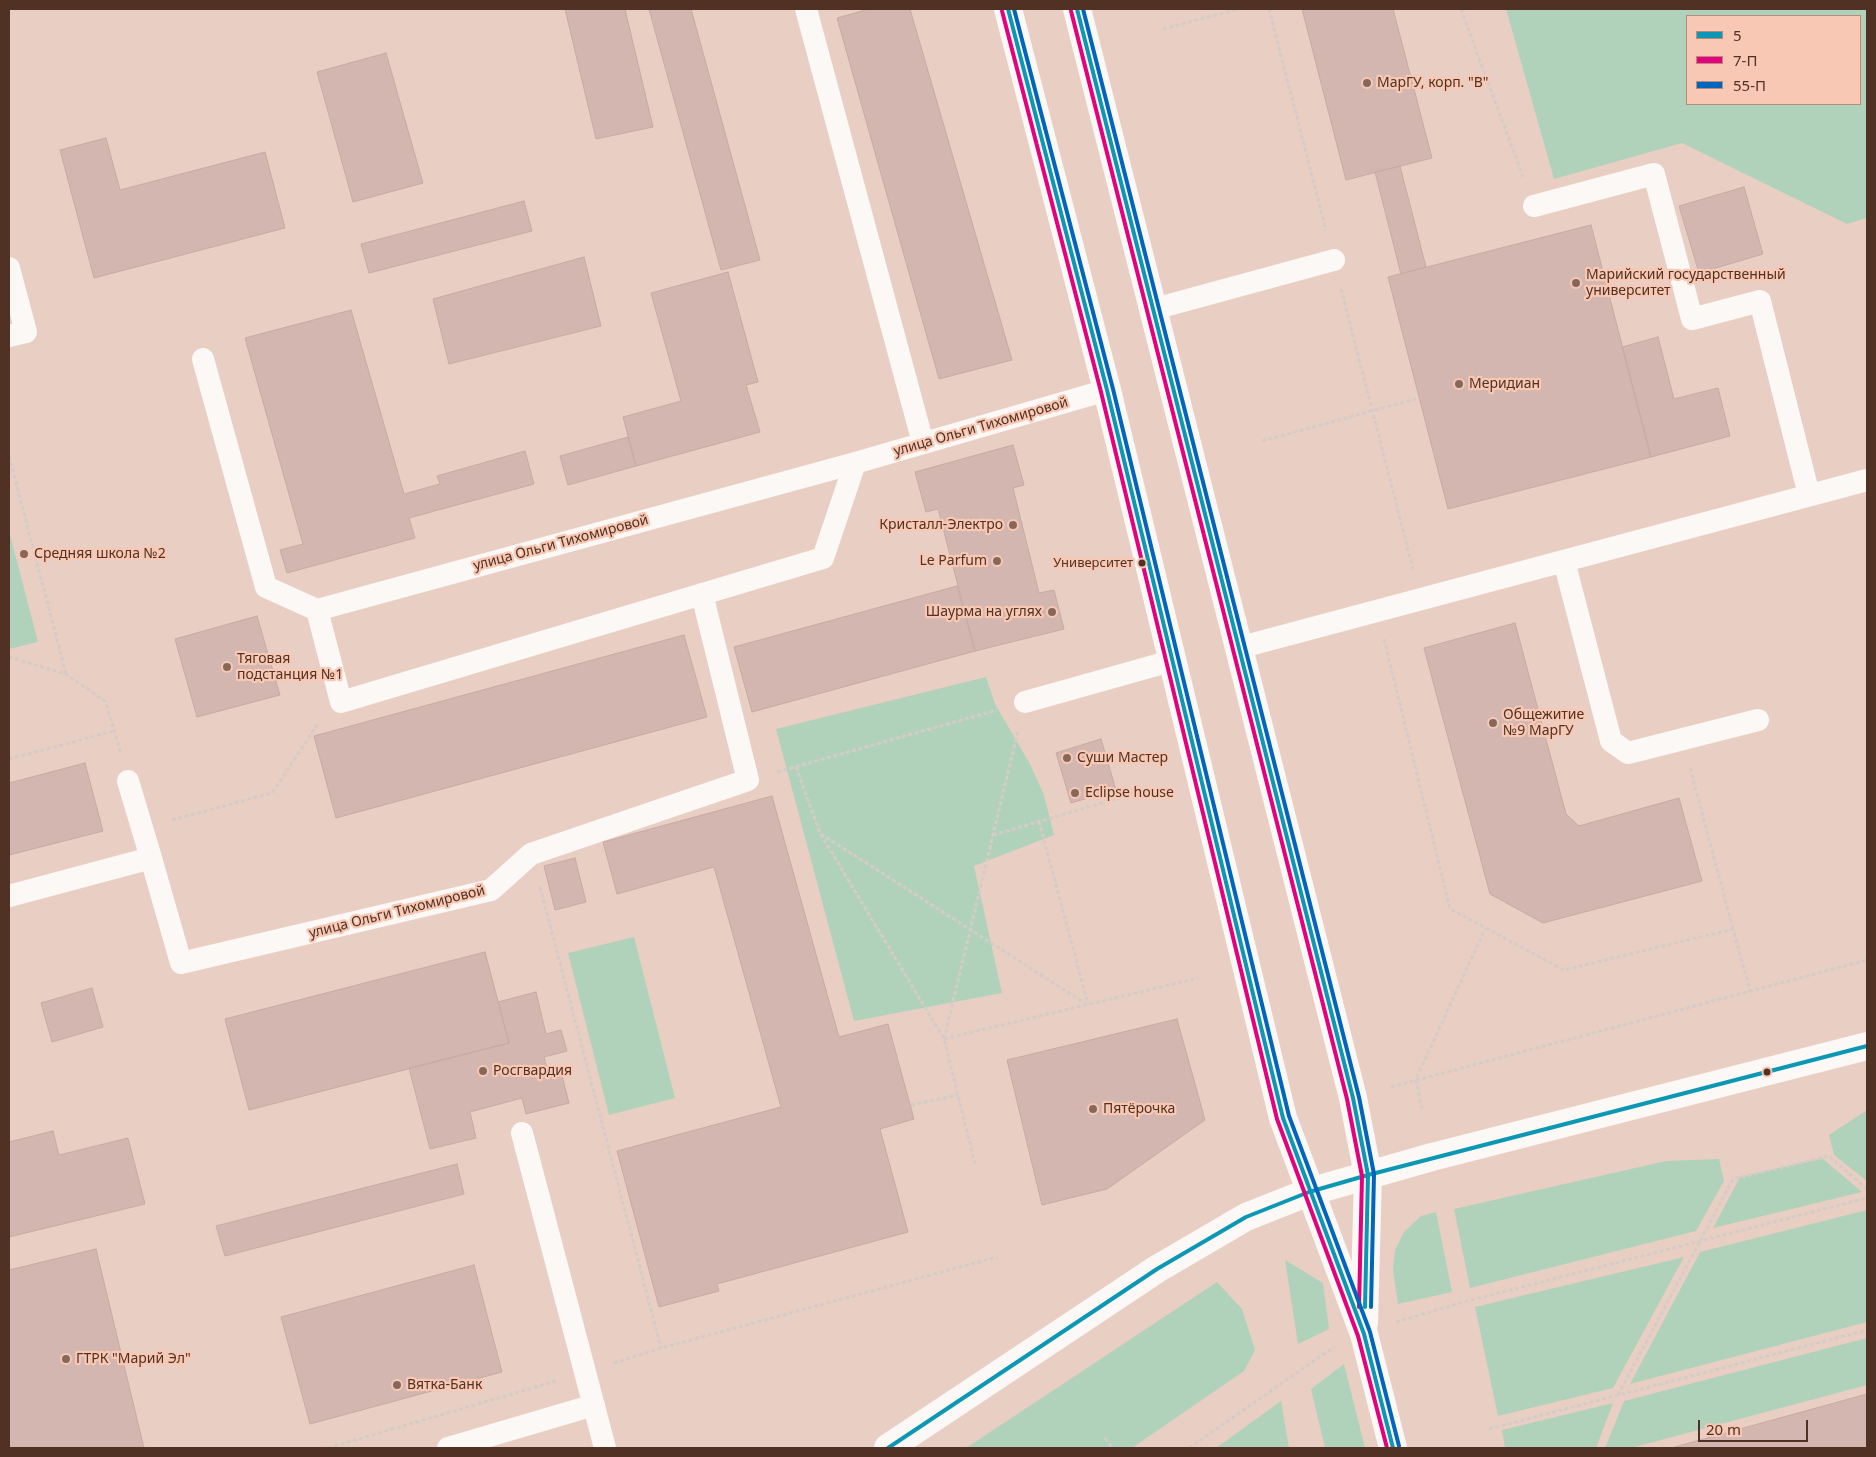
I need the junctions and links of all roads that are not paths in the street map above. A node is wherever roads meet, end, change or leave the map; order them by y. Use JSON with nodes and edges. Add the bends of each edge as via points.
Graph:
{"nodes":[{"id":1,"x":806,"y":9,"type":"edge"},
{"id":2,"x":1008,"y":9,"type":"edge"},
{"id":3,"x":1077,"y":9,"type":"edge"},
{"id":4,"x":1534,"y":206,"type":"road end"},
{"id":5,"x":1334,"y":260,"type":"road end"},
{"id":6,"x":9,"y":268,"type":"edge"},
{"id":7,"x":1154,"y":309,"type":"junction"},
{"id":8,"x":9,"y":336,"type":"edge"},
{"id":9,"x":204,"y":359,"type":"dead end"},
{"id":10,"x":1107,"y":390,"type":"junction"},
{"id":11,"x":923,"y":443,"type":"junction"},
{"id":12,"x":855,"y":463,"type":"junction"},
{"id":13,"x":1867,"y":480,"type":"edge"},
{"id":14,"x":1809,"y":495,"type":"junction"},
{"id":15,"x":1564,"y":560,"type":"junction"},
{"id":16,"x":702,"y":594,"type":"junction"},
{"id":17,"x":317,"y":610,"type":"junction"},
{"id":18,"x":1238,"y":648,"type":"junction"},
{"id":19,"x":1171,"y":660,"type":"junction"},
{"id":20,"x":1025,"y":702,"type":"road end"},
{"id":21,"x":1758,"y":720,"type":"dead end"},
{"id":22,"x":128,"y":781,"type":"road end"},
{"id":23,"x":151,"y":858,"type":"junction"},
{"id":24,"x":9,"y":896,"type":"edge"},
{"id":25,"x":1867,"y":1046,"type":"edge"},
{"id":26,"x":522,"y":1133,"type":"dead end"},
{"id":27,"x":1368,"y":1175,"type":"junction"},
{"id":28,"x":1309,"y":1192,"type":"junction"},
{"id":29,"x":1364,"y":1334,"type":"junction"},
{"id":30,"x":594,"y":1405,"type":"junction"},
{"id":31,"x":448,"y":1448,"type":"edge"},
{"id":32,"x":605,"y":1448,"type":"edge"},
{"id":33,"x":888,"y":1448,"type":"edge"},
{"id":34,"x":1392,"y":1448,"type":"edge"}],
"edges":[{"from":1,"to":11,"type":"lane"},
{"from":2,"to":10,"type":"main road"},
{"from":3,"to":7,"type":"main road"},
{"from":4,"to":14,"type":"lane","via":[[1654,174],[1692,319],[1760,302]]},
{"from":5,"to":7,"type":"lane"},
{"from":6,"to":8,"type":"lane","via":[[26,332]]},
{"from":7,"to":18,"type":"main road"},
{"from":9,"to":17,"type":"lane","via":[[266,587]]},
{"from":10,"to":11,"type":"lane","name":"улица Ольги Тихомировой"},
{"from":10,"to":19,"type":"main road"},
{"from":11,"to":12,"type":"lane","name":"улица Ольги Тихомировой"},
{"from":12,"to":16,"type":"lane","via":[[823,558]]},
{"from":12,"to":17,"type":"lane","name":"улица Ольги Тихомировой"},
{"from":13,"to":14,"type":"lane"},
{"from":14,"to":15,"type":"lane"},
{"from":15,"to":18,"type":"lane"},
{"from":15,"to":21,"type":"lane","via":[[1611,741],[1628,753]]},
{"from":16,"to":17,"type":"lane","via":[[341,702]]},
{"from":16,"to":23,"type":"lane","name":"улица Ольги Тихомировой","via":[[748,780],[531,854],[491,890],[181,963]]},
{"from":18,"to":27,"type":"main road","via":[[1353,1098]]},
{"from":19,"to":20,"type":"lane"},
{"from":19,"to":28,"type":"main road","via":[[1282,1118]]},
{"from":22,"to":23,"type":"lane"},
{"from":23,"to":24,"type":"lane"},
{"from":25,"to":27,"type":"main road"},
{"from":26,"to":30,"type":"lane"},
{"from":27,"to":28,"type":"main road"},
{"from":27,"to":29,"type":"main road"},
{"from":28,"to":29,"type":"main road"},
{"from":28,"to":33,"type":"main road","via":[[1246,1218],[1158,1269]]},
{"from":29,"to":34,"type":"main road"},
{"from":30,"to":31,"type":"lane"},
{"from":30,"to":32,"type":"lane"}]}
